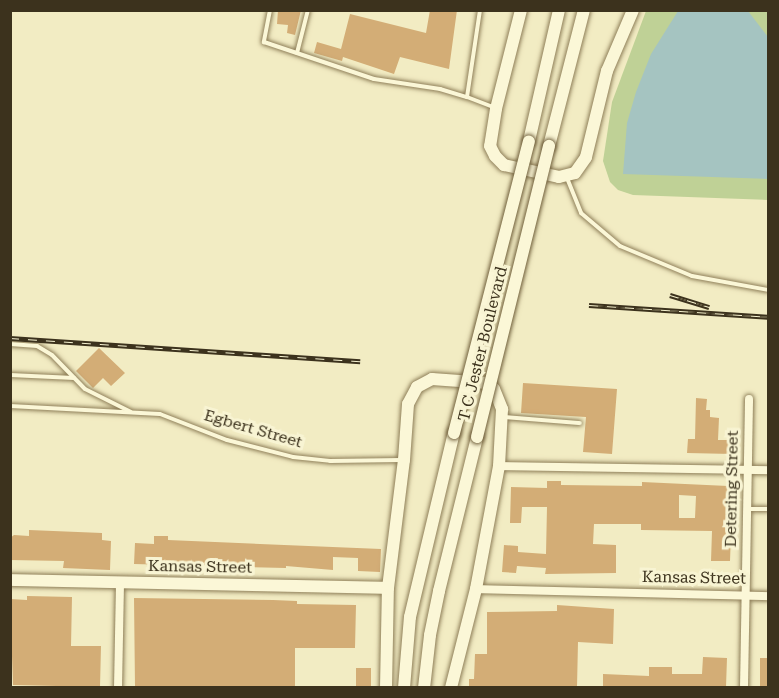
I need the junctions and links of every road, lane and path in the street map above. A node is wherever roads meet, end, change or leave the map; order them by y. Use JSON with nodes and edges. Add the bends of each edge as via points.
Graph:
{"nodes":[{"id":1,"x":270,"y":10,"type":"edge"},
{"id":2,"x":308,"y":10,"type":"edge"},
{"id":3,"x":480,"y":10,"type":"edge"},
{"id":4,"x":520,"y":10,"type":"edge"},
{"id":5,"x":559,"y":10,"type":"edge"},
{"id":6,"x":584,"y":10,"type":"edge"},
{"id":7,"x":633,"y":10,"type":"edge"},
{"id":8,"x":297,"y":53,"type":"junction"},
{"id":9,"x":467,"y":97,"type":"junction"},
{"id":10,"x":496,"y":109,"type":"junction"},
{"id":11,"x":566,"y":177,"type":"junction"},
{"id":12,"x":768,"y":290,"type":"edge"},
{"id":13,"x":10,"y":344,"type":"edge"},
{"id":14,"x":10,"y":375,"type":"edge"},
{"id":15,"x":75,"y":378,"type":"junction"},
{"id":16,"x":749,"y":399,"type":"dead end"},
{"id":17,"x":10,"y":406,"type":"edge"},
{"id":18,"x":133,"y":413,"type":"junction"},
{"id":19,"x":502,"y":417,"type":"junction"},
{"id":20,"x":579,"y":423,"type":"dead end"},
{"id":21,"x":404,"y":460,"type":"junction"},
{"id":22,"x":499,"y":466,"type":"junction"},
{"id":23,"x":748,"y":470,"type":"junction"},
{"id":24,"x":768,"y":470,"type":"edge"},
{"id":25,"x":746,"y":508,"type":"junction"},
{"id":26,"x":768,"y":509,"type":"edge"},
{"id":27,"x":10,"y":580,"type":"edge"},
{"id":28,"x":120,"y":582,"type":"junction"},
{"id":29,"x":388,"y":588,"type":"junction"},
{"id":30,"x":476,"y":589,"type":"junction"},
{"id":31,"x":745,"y":596,"type":"junction"},
{"id":32,"x":768,"y":596,"type":"edge"},
{"id":33,"x":118,"y":687,"type":"edge"},
{"id":34,"x":386,"y":687,"type":"edge"},
{"id":35,"x":404,"y":687,"type":"edge"},
{"id":36,"x":424,"y":687,"type":"edge"},
{"id":37,"x":451,"y":687,"type":"edge"},
{"id":38,"x":744,"y":687,"type":"edge"}],
"edges":[{"from":1,"to":8,"type":"lane","via":[[264,42]]},
{"from":2,"to":8,"type":"lane"},
{"from":3,"to":9,"type":"lane"},
{"from":4,"to":10,"type":"main road"},
{"from":5,"to":35,"type":"main road","name":"T C Jester Boulevard","bridge":true,"via":[[411,617]]},
{"from":6,"to":36,"type":"main road","name":"T C Jester Boulevard","bridge":true,"via":[[439,591]]},
{"from":7,"to":11,"type":"main road","via":[[607,71],[586,157],[579,170]]},
{"from":8,"to":9,"type":"lane","via":[[374,79]]},
{"from":9,"to":10,"type":"lane"},
{"from":10,"to":11,"type":"main road","via":[[490,141],[499,161]]},
{"from":11,"to":12,"type":"lane","via":[[581,213],[620,246],[692,276]]},
{"from":13,"to":15,"type":"lane","via":[[37,346]]},
{"from":14,"to":15,"type":"lane"},
{"from":15,"to":18,"type":"lane","via":[[85,389]]},
{"from":16,"to":23,"type":"street","name":"Detering Street"},
{"from":17,"to":18,"type":"lane","name":"Egbert Street"},
{"from":18,"to":21,"type":"lane","name":"Egbert Street","via":[[160,414],[227,440],[293,457]]},
{"from":19,"to":20,"type":"lane"},
{"from":19,"to":21,"type":"main road","via":[[501,403],[492,386],[426,381],[413,391],[408,404]]},
{"from":19,"to":22,"type":"main road"},
{"from":21,"to":29,"type":"main road"},
{"from":22,"to":23,"type":"street"},
{"from":22,"to":30,"type":"main road"},
{"from":23,"to":24,"type":"street"},
{"from":23,"to":25,"type":"street","name":"Detering Street"},
{"from":25,"to":26,"type":"lane"},
{"from":25,"to":31,"type":"street","name":"Detering Street"},
{"from":27,"to":28,"type":"main road","name":"Kansas Street"},
{"from":28,"to":29,"type":"main road","name":"Kansas Street"},
{"from":28,"to":33,"type":"street"},
{"from":29,"to":34,"type":"main road"},
{"from":30,"to":31,"type":"street","name":"Kansas Street"},
{"from":30,"to":37,"type":"main road"},
{"from":31,"to":32,"type":"street","name":"Kansas Street"},
{"from":31,"to":38,"type":"street","name":"Detering Street"}]}
